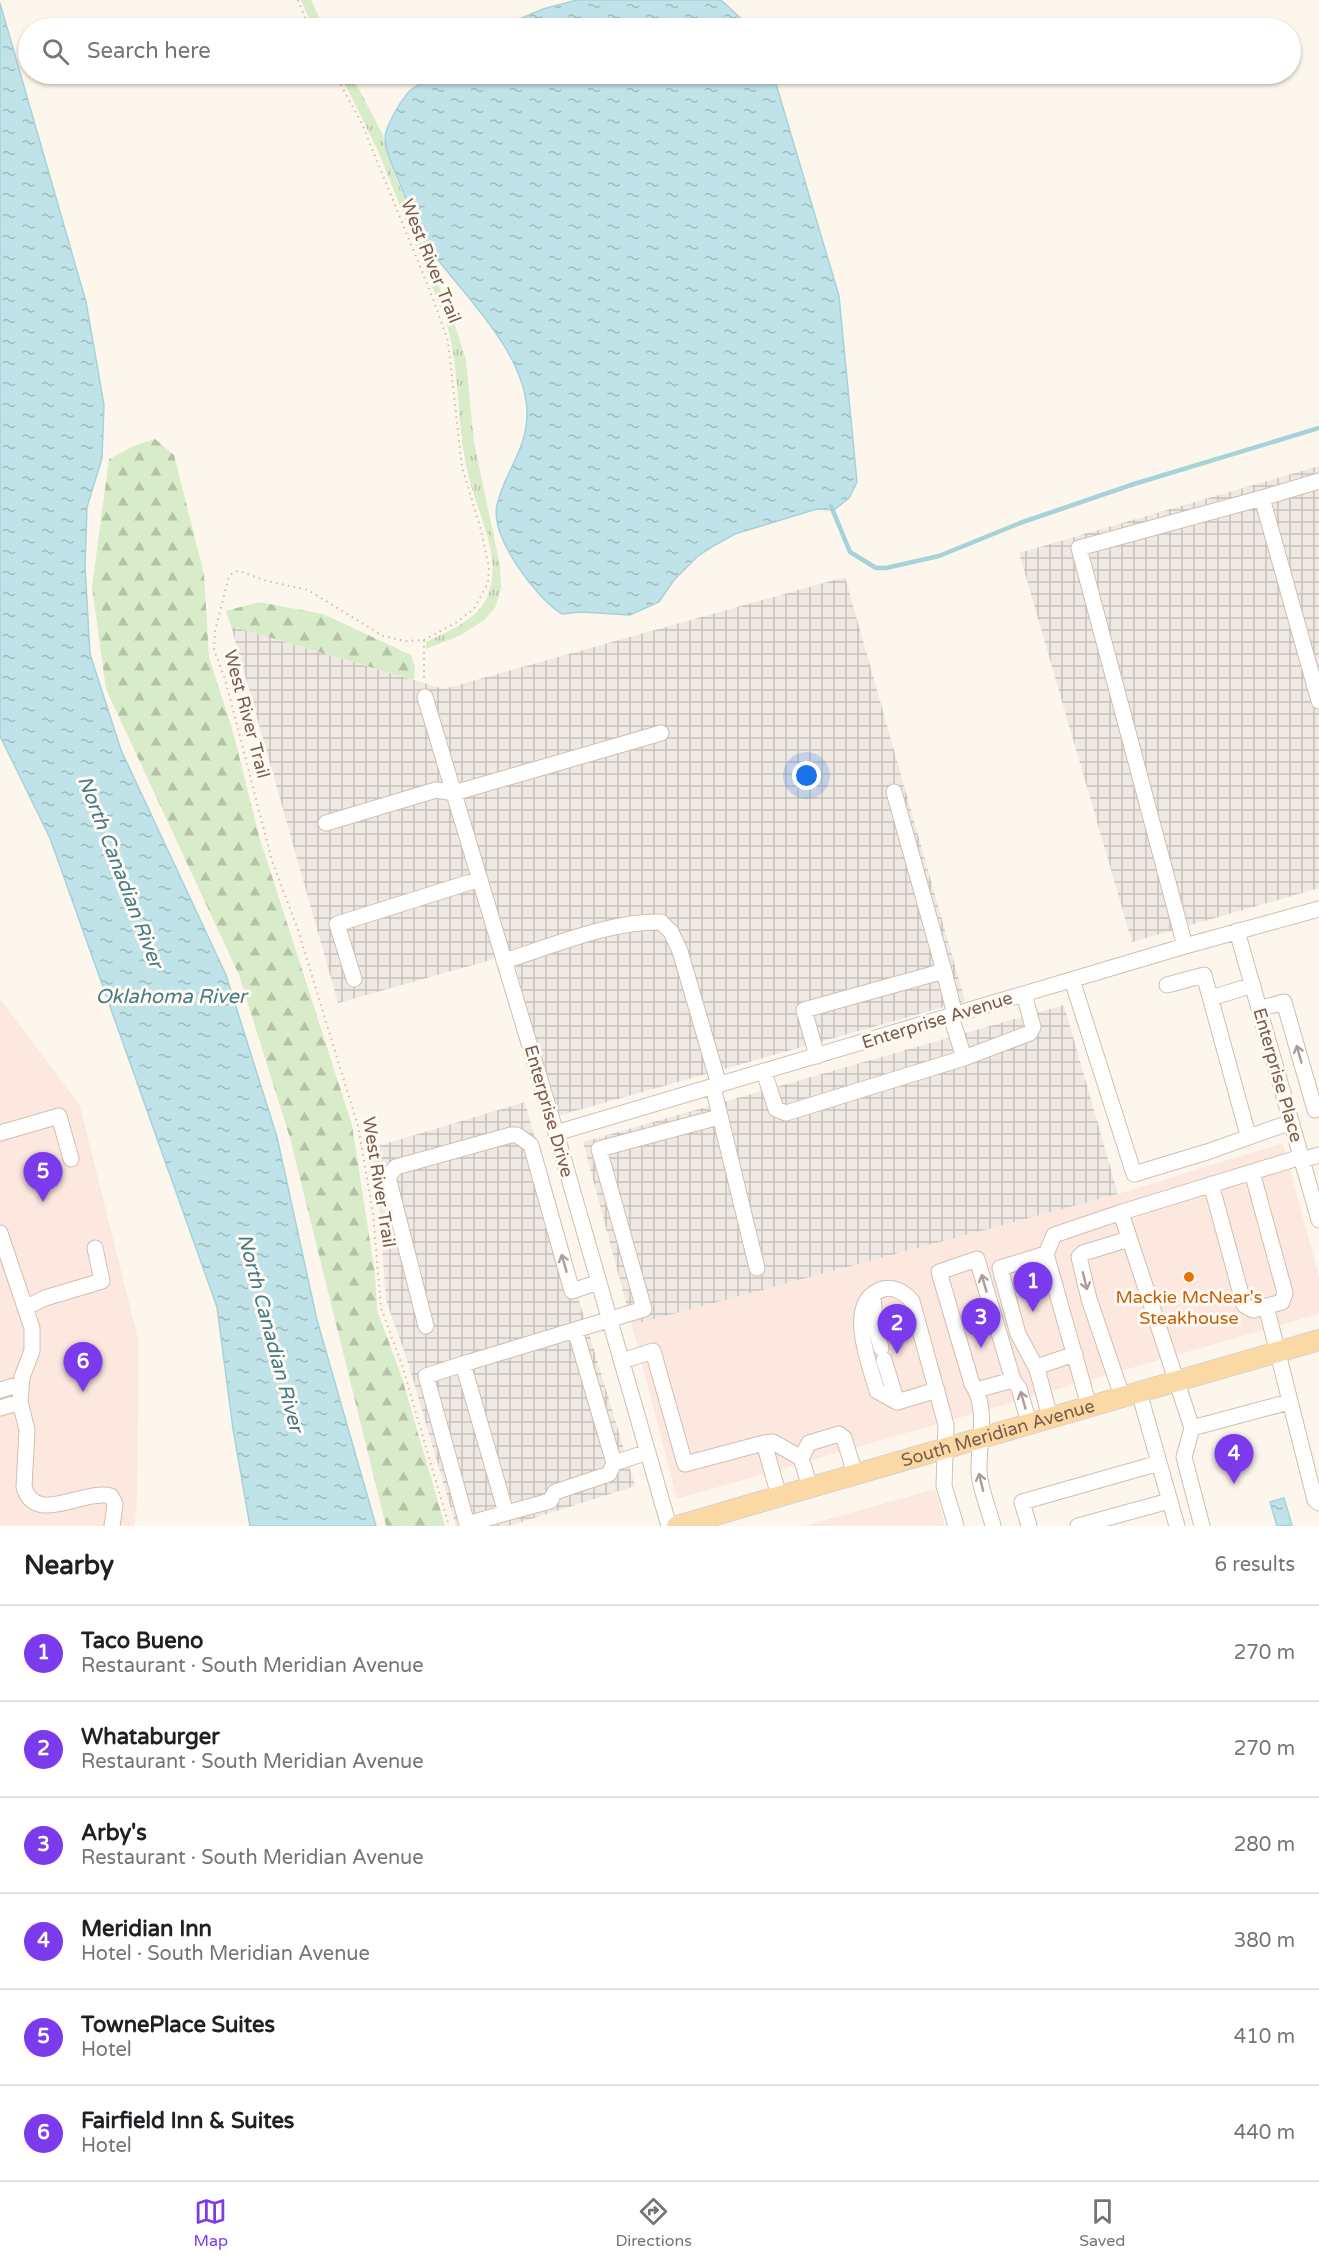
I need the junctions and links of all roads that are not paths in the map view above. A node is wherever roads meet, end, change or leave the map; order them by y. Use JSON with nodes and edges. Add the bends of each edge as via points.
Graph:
{"nodes":[{"id":1,"x":1319,"y":481,"type":"edge"},
{"id":2,"x":1262,"y":498,"type":"junction"},
{"id":3,"x":425,"y":697,"type":"road end"},
{"id":4,"x":1319,"y":701,"type":"edge"},
{"id":5,"x":661,"y":733,"type":"dead end"},
{"id":6,"x":894,"y":792,"type":"dead end"},
{"id":7,"x":454,"y":793,"type":"junction"},
{"id":8,"x":326,"y":823,"type":"dead end"},
{"id":9,"x":480,"y":879,"type":"junction"},
{"id":10,"x":1319,"y":909,"type":"edge"},
{"id":11,"x":1237,"y":931,"type":"junction"},
{"id":12,"x":1185,"y":946,"type":"junction"},
{"id":13,"x":504,"y":962,"type":"junction"},
{"id":14,"x":944,"y":971,"type":"junction"},
{"id":15,"x":354,"y":980,"type":"dead end"},
{"id":16,"x":1072,"y":980,"type":"junction"},
{"id":17,"x":1167,"y":985,"type":"dead end"},
{"id":18,"x":1253,"y":985,"type":"junction"},
{"id":19,"x":1024,"y":994,"type":"junction"},
{"id":20,"x":1211,"y":998,"type":"junction"},
{"id":21,"x":1259,"y":1009,"type":"junction"},
{"id":22,"x":953,"y":1015,"type":"junction"},
{"id":23,"x":817,"y":1056,"type":"junction"},
{"id":24,"x":964,"y":1058,"type":"junction"},
{"id":25,"x":764,"y":1072,"type":"junction"},
{"id":26,"x":716,"y":1086,"type":"junction"},
{"id":27,"x":1317,"y":1109,"type":"edge"},
{"id":28,"x":719,"y":1117,"type":"junction"},
{"id":29,"x":1290,"y":1120,"type":"junction"},
{"id":30,"x":0,"y":1133,"type":"edge"},
{"id":31,"x":556,"y":1135,"type":"junction"},
{"id":32,"x":1248,"y":1135,"type":"junction"},
{"id":33,"x":531,"y":1144,"type":"junction"},
{"id":34,"x":1319,"y":1155,"type":"edge"},
{"id":35,"x":71,"y":1158,"type":"dead end"},
{"id":36,"x":1302,"y":1158,"type":"junction"},
{"id":37,"x":1252,"y":1172,"type":"junction"},
{"id":38,"x":1211,"y":1184,"type":"junction"},
{"id":39,"x":1119,"y":1213,"type":"junction"},
{"id":40,"x":1319,"y":1220,"type":"edge"},
{"id":41,"x":0,"y":1233,"type":"edge"},
{"id":42,"x":1129,"y":1239,"type":"junction"},
{"id":43,"x":95,"y":1248,"type":"dead end"},
{"id":44,"x":1046,"y":1254,"type":"junction"},
{"id":45,"x":757,"y":1268,"type":"dead end"},
{"id":46,"x":599,"y":1282,"type":"junction"},
{"id":47,"x":873,"y":1295,"type":"junction"},
{"id":48,"x":1266,"y":1306,"type":"junction"},
{"id":49,"x":25,"y":1308,"type":"junction"},
{"id":50,"x":610,"y":1320,"type":"junction"},
{"id":51,"x":426,"y":1326,"type":"dead end"},
{"id":52,"x":575,"y":1330,"type":"junction"},
{"id":53,"x":1319,"y":1340,"type":"edge"},
{"id":54,"x":1276,"y":1352,"type":"junction"},
{"id":55,"x":1075,"y":1354,"type":"junction"},
{"id":56,"x":622,"y":1361,"type":"junction"},
{"id":57,"x":463,"y":1364,"type":"junction"},
{"id":58,"x":1036,"y":1367,"type":"junction"},
{"id":59,"x":1013,"y":1380,"type":"junction"},
{"id":60,"x":1179,"y":1380,"type":"junction"},
{"id":61,"x":21,"y":1384,"type":"junction"},
{"id":62,"x":0,"y":1390,"type":"edge"},
{"id":63,"x":938,"y":1390,"type":"junction"},
{"id":64,"x":976,"y":1390,"type":"junction"},
{"id":65,"x":1130,"y":1394,"type":"junction"},
{"id":66,"x":20,"y":1402,"type":"junction"},
{"id":67,"x":897,"y":1402,"type":"junction"},
{"id":68,"x":1289,"y":1402,"type":"junction"},
{"id":69,"x":1089,"y":1406,"type":"junction"},
{"id":70,"x":0,"y":1407,"type":"edge"},
{"id":71,"x":1050,"y":1417,"type":"junction"},
{"id":72,"x":1029,"y":1423,"type":"junction"},
{"id":73,"x":1192,"y":1428,"type":"junction"},
{"id":74,"x":980,"y":1436,"type":"junction"},
{"id":75,"x":764,"y":1443,"type":"junction"},
{"id":76,"x":945,"y":1446,"type":"junction"},
{"id":77,"x":648,"y":1452,"type":"junction"},
{"id":78,"x":801,"y":1458,"type":"junction"},
{"id":79,"x":614,"y":1463,"type":"junction"},
{"id":80,"x":1159,"y":1463,"type":"junction"},
{"id":81,"x":855,"y":1474,"type":"junction"},
{"id":82,"x":810,"y":1487,"type":"junction"},
{"id":83,"x":779,"y":1496,"type":"junction"},
{"id":84,"x":1169,"y":1501,"type":"junction"},
{"id":85,"x":1319,"y":1503,"type":"edge"},
{"id":86,"x":506,"y":1513,"type":"junction"},
{"id":87,"x":112,"y":1526,"type":"edge"},
{"id":88,"x":669,"y":1526,"type":"edge"},
{"id":89,"x":677,"y":1526,"type":"edge"},
{"id":90,"x":956,"y":1526,"type":"edge"},
{"id":91,"x":993,"y":1526,"type":"edge"},
{"id":92,"x":1029,"y":1526,"type":"edge"},
{"id":93,"x":1078,"y":1526,"type":"edge"},
{"id":94,"x":1176,"y":1526,"type":"edge"},
{"id":95,"x":1202,"y":1526,"type":"edge"}],
"edges":[{"from":1,"to":2,"type":"street"},
{"from":2,"to":4,"type":"street"},
{"from":2,"to":12,"type":"street","via":[[1079,548]]},
{"from":3,"to":7,"type":"street","name":"Enterprise Drive"},
{"from":5,"to":7,"type":"street"},
{"from":6,"to":14,"type":"street"},
{"from":7,"to":8,"type":"street","via":[[436,790]]},
{"from":7,"to":9,"type":"street","name":"Enterprise Drive"},
{"from":9,"to":13,"type":"street","name":"Enterprise Drive"},
{"from":9,"to":15,"type":"street","via":[[337,924]]},
{"from":10,"to":11,"type":"street","name":"Enterprise Avenue"},
{"from":11,"to":12,"type":"street","name":"Enterprise Avenue"},
{"from":11,"to":18,"type":"street","name":"Enterprise Place"},
{"from":12,"to":16,"type":"street","name":"Enterprise Avenue"},
{"from":13,"to":26,"type":"street","via":[[594,934],[643,922],[661,922],[680,951]]},
{"from":13,"to":31,"type":"street","name":"Enterprise Drive"},
{"from":14,"to":22,"type":"street"},
{"from":14,"to":23,"type":"street","via":[[804,1010]]},
{"from":16,"to":19,"type":"street","name":"Enterprise Avenue"},
{"from":16,"to":32,"type":"street","via":[[1134,1174]]},
{"from":17,"to":20,"type":"street","via":[[1204,975]]},
{"from":18,"to":20,"type":"street"},
{"from":18,"to":21,"type":"street","name":"Enterprise Place"},
{"from":19,"to":22,"type":"street","name":"Enterprise Avenue"},
{"from":19,"to":24,"type":"street","via":[[1033,1027],[1030,1033]]},
{"from":20,"to":32,"type":"street"},
{"from":27,"to":21,"type":"street","one_way":true,"via":[[1284,1002]]},
{"from":21,"to":29,"type":"street","name":"Enterprise Place"},
{"from":22,"to":23,"type":"street","name":"Enterprise Avenue"},
{"from":22,"to":24,"type":"street"},
{"from":23,"to":25,"type":"street","name":"Enterprise Avenue"},
{"from":24,"to":25,"type":"street","via":[[786,1113],[776,1109]]},
{"from":25,"to":26,"type":"street","name":"Enterprise Avenue"},
{"from":26,"to":28,"type":"street"},
{"from":26,"to":31,"type":"street","name":"Enterprise Avenue"},
{"from":27,"to":29,"type":"street"},
{"from":28,"to":45,"type":"street"},
{"from":28,"to":50,"type":"street","via":[[599,1149],[644,1309]]},
{"from":29,"to":32,"type":"street"},
{"from":29,"to":36,"type":"street","name":"Enterprise Place"},
{"from":30,"to":35,"type":"street","via":[[59,1116]]},
{"from":31,"to":33,"type":"street","name":"Enterprise Avenue"},
{"from":31,"to":46,"type":"street","name":"Enterprise Drive"},
{"from":46,"to":33,"type":"street","one_way":true,"via":[[572,1292]]},
{"from":33,"to":51,"type":"street","via":[[511,1135],[392,1170],[388,1184]]},
{"from":34,"to":36,"type":"street"},
{"from":36,"to":37,"type":"street"},
{"from":36,"to":40,"type":"street","name":"Enterprise Place"},
{"from":37,"to":38,"type":"street"},
{"from":37,"to":48,"type":"street","via":[[1285,1293],[1282,1302]]},
{"from":38,"to":39,"type":"street"},
{"from":38,"to":48,"type":"street","via":[[1244,1305],[1253,1310]]},
{"from":39,"to":42,"type":"street"},
{"from":39,"to":44,"type":"street","via":[[1054,1235]]},
{"from":41,"to":49,"type":"street"},
{"from":42,"to":60,"type":"street"},
{"from":42,"to":65,"type":"street","one_way":true,"via":[[1078,1257],[1089,1299]]},
{"from":43,"to":49,"type":"street","via":[[102,1281]]},
{"from":44,"to":55,"type":"street"},
{"from":44,"to":58,"type":"street","via":[[1000,1268],[1018,1334]]},
{"from":46,"to":50,"type":"street","name":"Enterprise Drive"},
{"from":47,"to":63,"type":"street","via":[[893,1289],[905,1293],[912,1301]]},
{"from":47,"to":67,"type":"street","via":[[875,1323]]},
{"from":47,"to":67,"type":"street","via":[[861,1312],[861,1335],[877,1391]]},
{"from":48,"to":54,"type":"street"},
{"from":49,"to":61,"type":"street","via":[[32,1328],[32,1351]]},
{"from":50,"to":52,"type":"street"},
{"from":50,"to":56,"type":"street","name":"Enterprise Drive"},
{"from":52,"to":57,"type":"street"},
{"from":52,"to":79,"type":"street"},
{"from":53,"to":54,"type":"main road","name":"South Meridian Avenue"},
{"from":54,"to":60,"type":"main road","name":"South Meridian Avenue"},
{"from":54,"to":68,"type":"street"},
{"from":55,"to":58,"type":"street"},
{"from":55,"to":69,"type":"street"},
{"from":56,"to":75,"type":"street","via":[[653,1351],[685,1464]]},
{"from":56,"to":77,"type":"street","name":"Enterprise Drive"},
{"from":57,"to":86,"type":"street"},
{"from":57,"to":86,"type":"street","via":[[426,1376],[467,1524]]},
{"from":58,"to":71,"type":"street"},
{"from":59,"to":64,"type":"street"},
{"from":59,"to":64,"type":"street","one_way":true,"via":[[977,1259],[939,1272]]},
{"from":72,"to":59,"type":"street","one_way":true},
{"from":60,"to":65,"type":"main road","name":"South Meridian Avenue"},
{"from":60,"to":73,"type":"street"},
{"from":61,"to":62,"type":"street"},
{"from":61,"to":66,"type":"street"},
{"from":63,"to":67,"type":"street"},
{"from":63,"to":76,"type":"street","via":[[946,1425]]},
{"from":64,"to":74,"type":"street"},
{"from":65,"to":69,"type":"main road","name":"South Meridian Avenue"},
{"from":65,"to":80,"type":"street"},
{"from":66,"to":70,"type":"street"},
{"from":66,"to":87,"type":"street","via":[[27,1430],[24,1487],[31,1503],[50,1510],[101,1494],[111,1496],[115,1504]]},
{"from":68,"to":73,"type":"street"},
{"from":68,"to":85,"type":"street"},
{"from":69,"to":71,"type":"main road","name":"South Meridian Avenue"},
{"from":71,"to":72,"type":"main road","name":"South Meridian Avenue"},
{"from":72,"to":74,"type":"main road","name":"South Meridian Avenue"},
{"from":73,"to":95,"type":"street","via":[[1184,1456]]},
{"from":74,"to":76,"type":"main road","name":"South Meridian Avenue"},
{"from":91,"to":74,"type":"street","one_way":true,"via":[[979,1474]]},
{"from":75,"to":78,"type":"street","via":[[773,1442]]},
{"from":75,"to":83,"type":"street"},
{"from":76,"to":81,"type":"main road","name":"South Meridian Avenue"},
{"from":76,"to":90,"type":"street","via":[[944,1486]]},
{"from":77,"to":79,"type":"street"},
{"from":77,"to":88,"type":"street","name":"Enterprise Drive"},
{"from":78,"to":81,"type":"street","via":[[808,1443],[839,1434],[844,1438]]},
{"from":78,"to":82,"type":"street"},
{"from":79,"to":86,"type":"street","via":[[609,1474],[555,1492],[550,1501]]},
{"from":80,"to":84,"type":"street"},
{"from":80,"to":92,"type":"street","via":[[1022,1502]]},
{"from":81,"to":82,"type":"main road","name":"South Meridian Avenue"},
{"from":82,"to":83,"type":"main road","name":"South Meridian Avenue"},
{"from":83,"to":89,"type":"main road","name":"South Meridian Avenue"},
{"from":84,"to":93,"type":"street"},
{"from":84,"to":94,"type":"street"}]}
